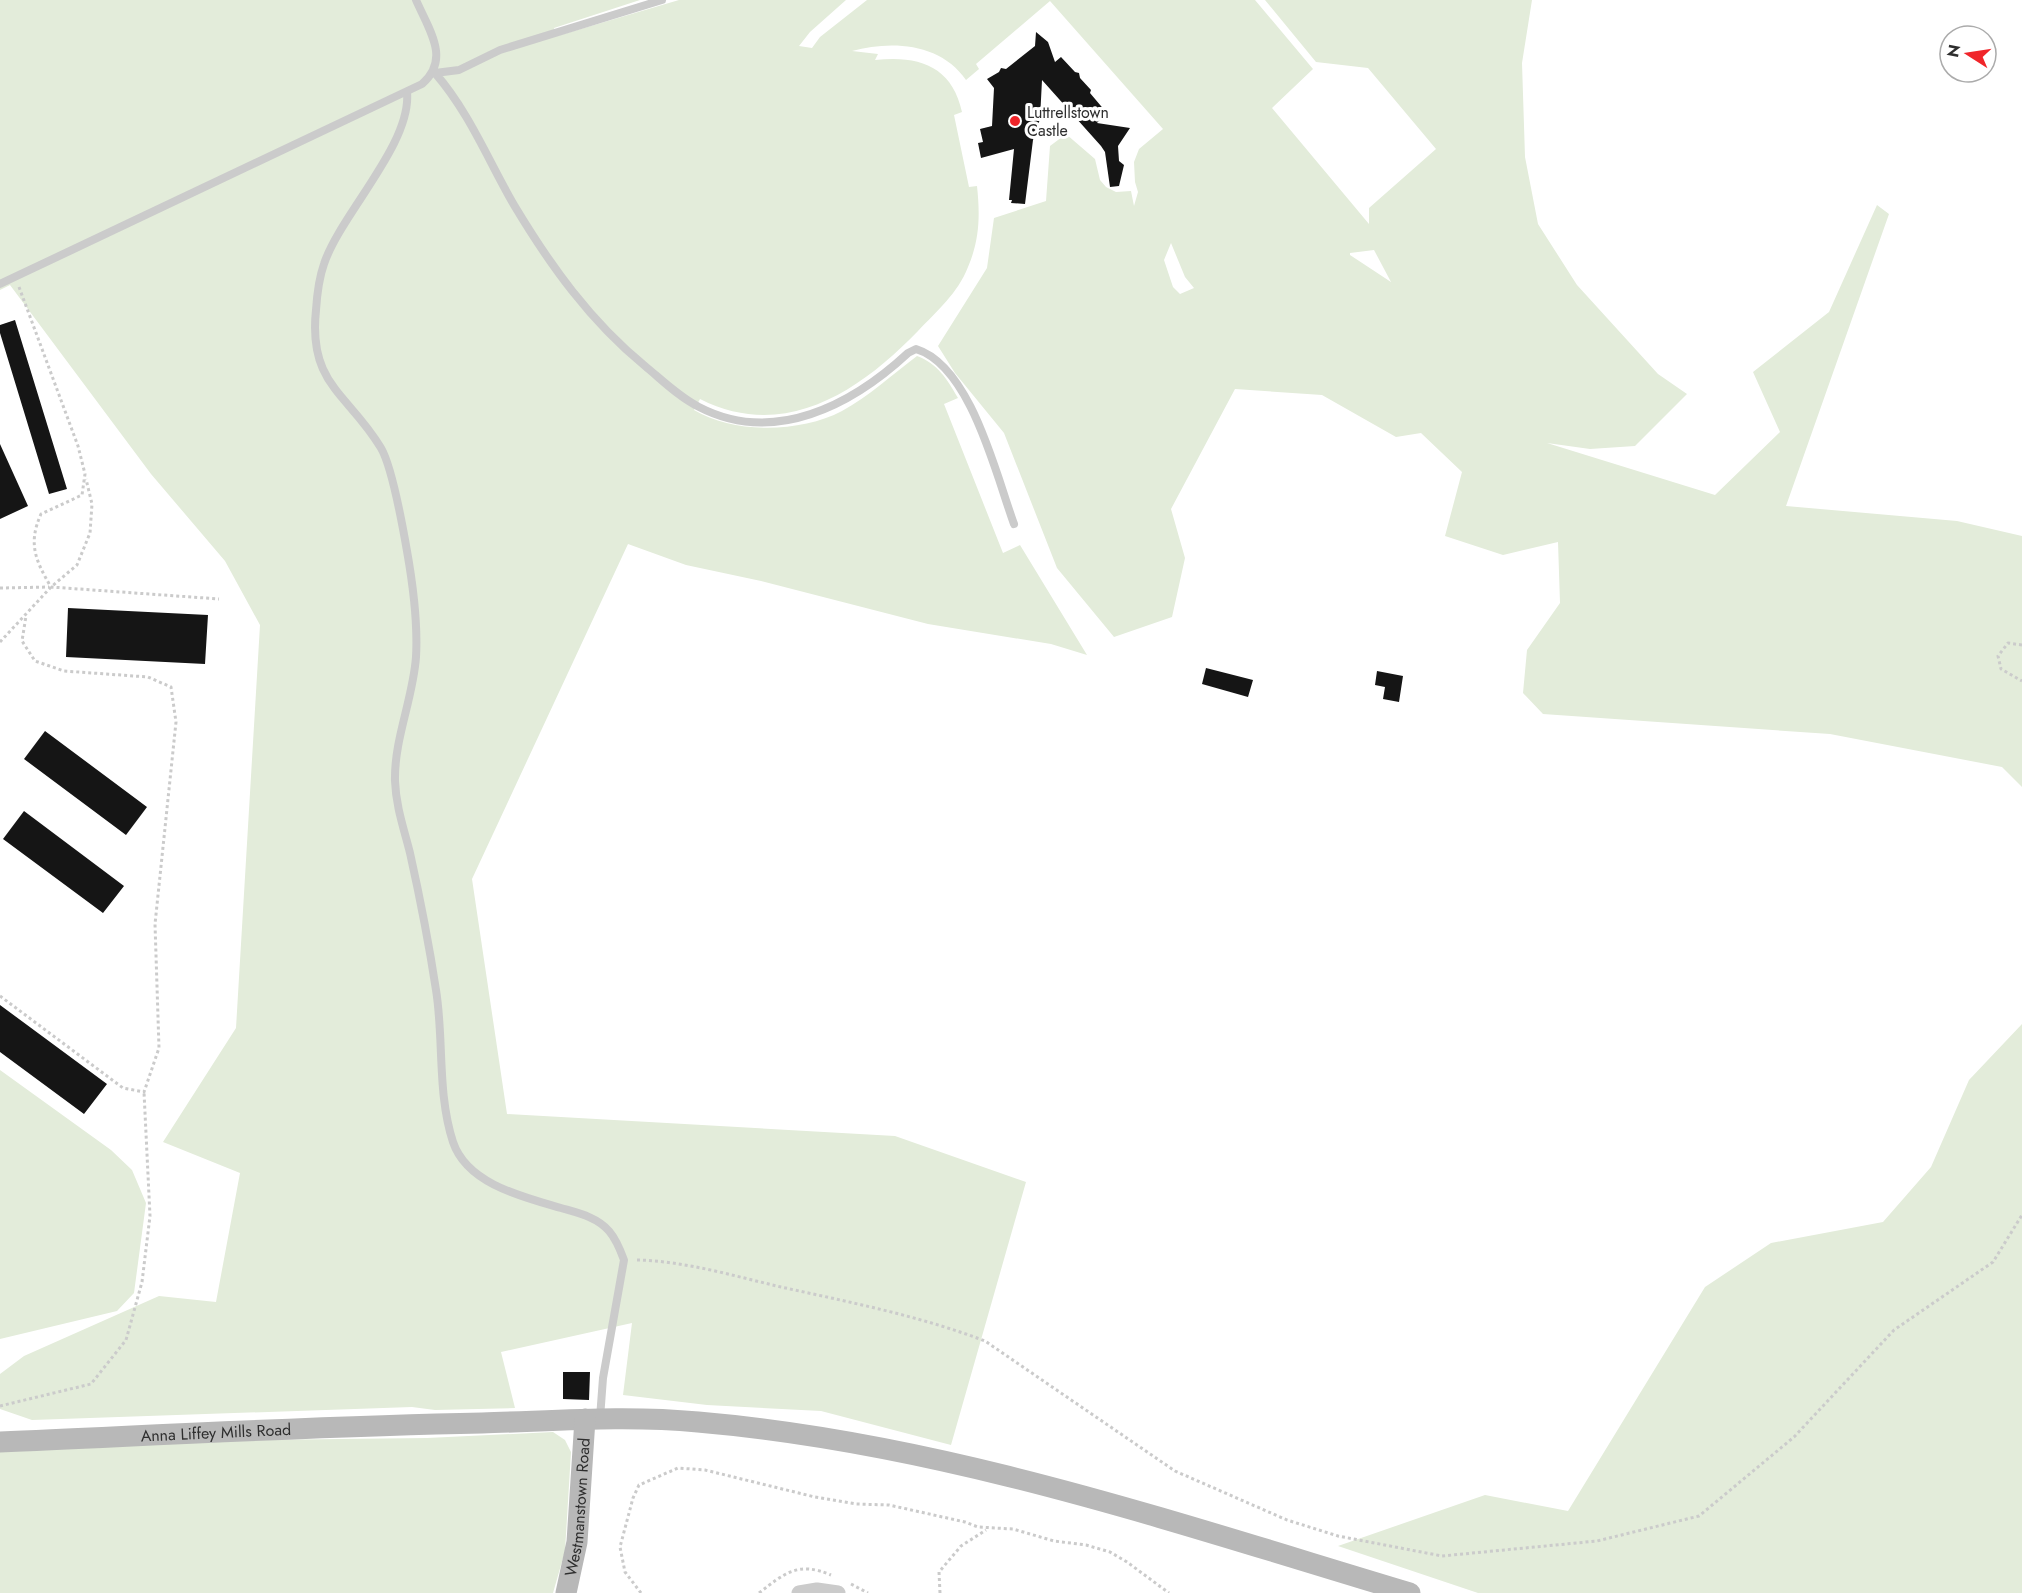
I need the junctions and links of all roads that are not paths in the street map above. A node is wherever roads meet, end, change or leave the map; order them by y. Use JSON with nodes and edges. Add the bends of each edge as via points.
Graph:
{"nodes":[{"id":1,"x":416,"y":0,"type":"edge"},
{"id":2,"x":662,"y":0,"type":"edge"},
{"id":3,"x":435,"y":73,"type":"junction"},
{"id":4,"x":407,"y":93,"type":"junction"},
{"id":5,"x":0,"y":284,"type":"edge"},
{"id":6,"x":1014,"y":524,"type":"dead end"},
{"id":7,"x":593,"y":1419,"type":"junction"},
{"id":8,"x":0,"y":1442,"type":"edge"},
{"id":9,"x":567,"y":1593,"type":"edge"},
{"id":10,"x":798,"y":1593,"type":"edge"},
{"id":11,"x":838,"y":1593,"type":"edge"},
{"id":12,"x":1410,"y":1593,"type":"edge"}],
"edges":[{"from":1,"to":3,"type":"lane","via":[[435,45]]},
{"from":2,"to":3,"type":"lane","via":[[500,50],[459,70]]},
{"from":3,"to":4,"type":"lane"},
{"from":3,"to":6,"type":"lane","via":[[456,98],[514,204],[561,277],[612,338],[678,394],[720,416],[766,423],[795,420],[848,399],[908,353],[916,349],[926,352],[972,406]]},
{"from":4,"to":5,"type":"lane"},
{"from":4,"to":7,"type":"lane","via":[[400,127],[324,264],[315,344],[326,379],[382,450],[407,549],[414,595],[416,658],[395,779],[436,991],[444,1091],[453,1144],[472,1172],[500,1188],[585,1215],[607,1228],[624,1260]]},
{"from":7,"to":8,"type":"main road","name":"Anna Liffey Mills Road"},
{"from":7,"to":9,"type":"main road","name":"Westmanstown Road"},
{"from":7,"to":12,"type":"main road","name":"Anna Liffey Mills Road","via":[[711,1423],[820,1437],[966,1465],[1060,1488]]},
{"from":10,"to":11,"type":"street"}]}
